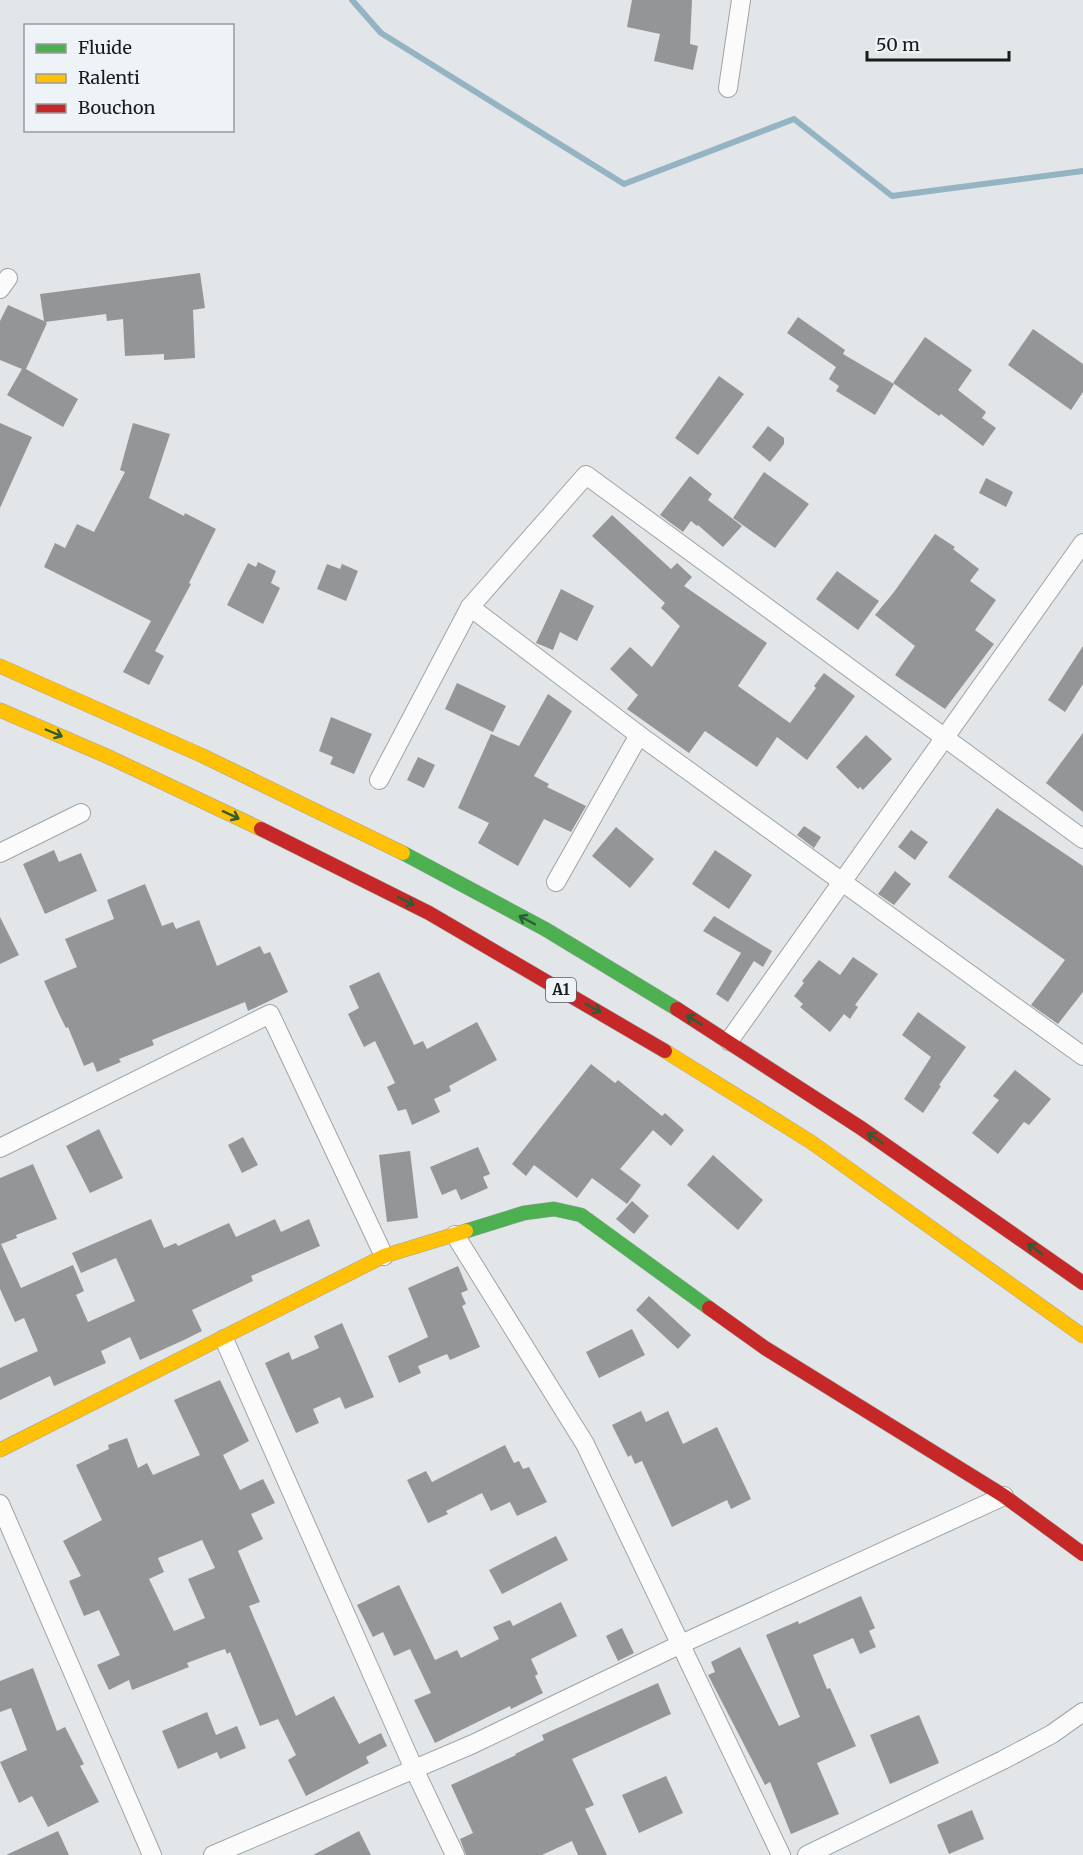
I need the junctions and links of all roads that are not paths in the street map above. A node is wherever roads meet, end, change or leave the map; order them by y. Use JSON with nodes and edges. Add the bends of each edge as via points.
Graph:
{"nodes":[{"id":1,"x":741,"y":0,"type":"edge"},
{"id":2,"x":728,"y":88,"type":"dead end"},
{"id":3,"x":1083,"y":543,"type":"edge"},
{"id":4,"x":470,"y":607,"type":"junction"},
{"id":5,"x":0,"y":666,"type":"edge"},
{"id":6,"x":0,"y":710,"type":"edge"},
{"id":7,"x":639,"y":735,"type":"junction"},
{"id":8,"x":945,"y":738,"type":"junction"},
{"id":9,"x":379,"y":780,"type":"dead end"},
{"id":10,"x":81,"y":813,"type":"dead end"},
{"id":11,"x":1083,"y":839,"type":"edge"},
{"id":12,"x":0,"y":853,"type":"edge"},
{"id":13,"x":556,"y":882,"type":"dead end"},
{"id":14,"x":843,"y":882,"type":"junction"},
{"id":15,"x":729,"y":1041,"type":"junction"},
{"id":16,"x":1083,"y":1056,"type":"edge"},
{"id":17,"x":0,"y":1148,"type":"edge"},
{"id":18,"x":455,"y":1235,"type":"junction"},
{"id":19,"x":384,"y":1256,"type":"junction"},
{"id":20,"x":1083,"y":1283,"type":"edge"},
{"id":21,"x":1083,"y":1336,"type":"edge"},
{"id":22,"x":224,"y":1339,"type":"junction"},
{"id":23,"x":0,"y":1450,"type":"edge"},
{"id":24,"x":1004,"y":1496,"type":"junction"},
{"id":25,"x":0,"y":1504,"type":"edge"},
{"id":26,"x":1083,"y":1554,"type":"edge"},
{"id":27,"x":679,"y":1645,"type":"junction"},
{"id":28,"x":1083,"y":1712,"type":"edge"},
{"id":29,"x":414,"y":1769,"type":"junction"},
{"id":30,"x":152,"y":1855,"type":"edge"},
{"id":31,"x":213,"y":1855,"type":"edge"},
{"id":32,"x":455,"y":1855,"type":"edge"},
{"id":33,"x":781,"y":1855,"type":"edge"},
{"id":34,"x":807,"y":1855,"type":"edge"}],
"edges":[{"from":1,"to":2,"type":"street"},
{"from":3,"to":8,"type":"street"},
{"from":4,"to":7,"type":"street"},
{"from":4,"to":8,"type":"street","via":[[586,475]]},
{"from":4,"to":9,"type":"street"},
{"from":15,"to":5,"type":"main road","one_way":true,"via":[[534,923],[357,829]]},
{"from":6,"to":21,"type":"main road","number":"A1","one_way":true,"via":[[111,758],[429,913],[706,1075],[811,1142]]},
{"from":7,"to":13,"type":"street"},
{"from":7,"to":14,"type":"street"},
{"from":8,"to":11,"type":"street"},
{"from":8,"to":14,"type":"street"},
{"from":10,"to":12,"type":"street"},
{"from":14,"to":15,"type":"street"},
{"from":14,"to":16,"type":"street"},
{"from":20,"to":15,"type":"main road","one_way":true,"via":[[934,1176]]},
{"from":17,"to":19,"type":"street","via":[[270,1014]]},
{"from":18,"to":19,"type":"main road"},
{"from":18,"to":24,"type":"main road","via":[[524,1213],[555,1209],[581,1215],[765,1348]]},
{"from":18,"to":27,"type":"street","via":[[585,1444]]},
{"from":19,"to":22,"type":"main road"},
{"from":22,"to":23,"type":"main road"},
{"from":22,"to":29,"type":"street"},
{"from":24,"to":26,"type":"main road"},
{"from":24,"to":27,"type":"street"},
{"from":25,"to":30,"type":"street"},
{"from":27,"to":29,"type":"street"},
{"from":27,"to":33,"type":"street"},
{"from":28,"to":34,"type":"street","via":[[1053,1734],[1003,1761]]},
{"from":29,"to":31,"type":"street"},
{"from":29,"to":32,"type":"street"}]}
